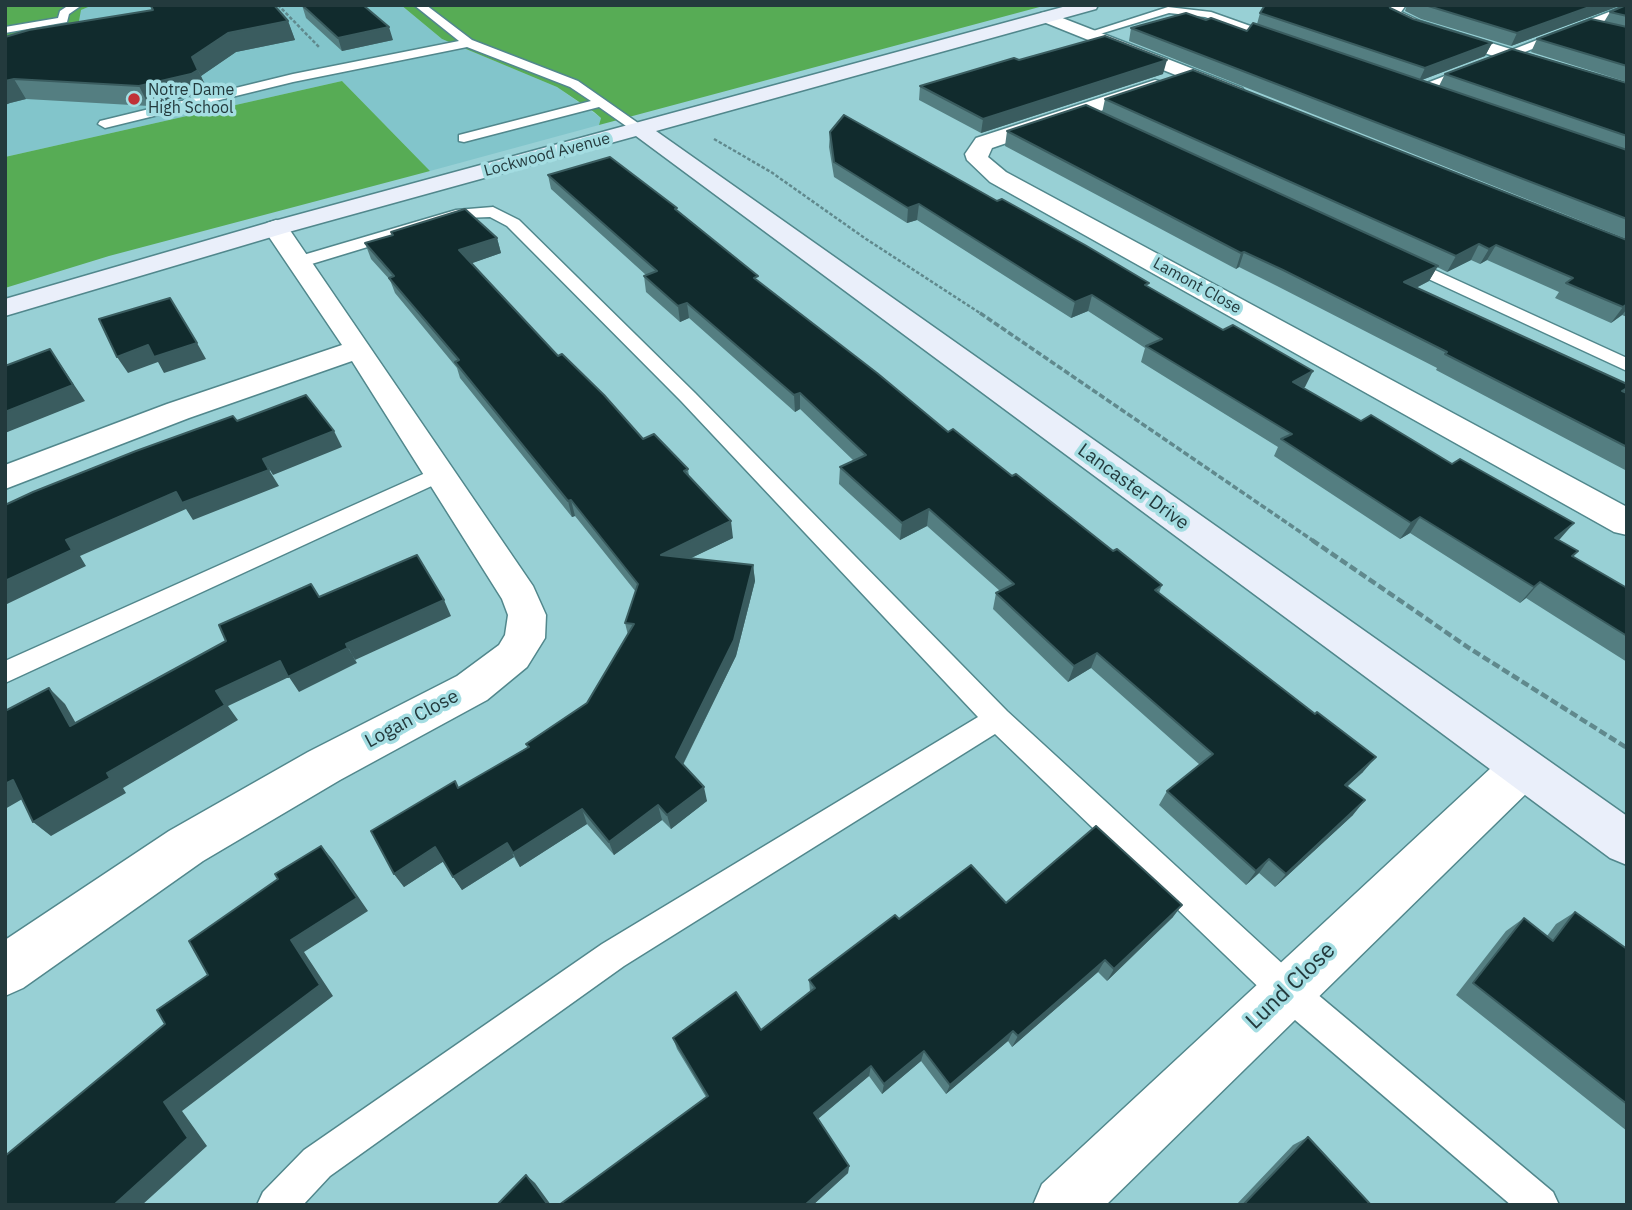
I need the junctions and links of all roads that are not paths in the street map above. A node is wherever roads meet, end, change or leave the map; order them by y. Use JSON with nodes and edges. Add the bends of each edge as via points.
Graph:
{"nodes":[{"id":1,"x":77,"y":5,"type":"edge"},
{"id":2,"x":419,"y":5,"type":"edge"},
{"id":3,"x":1090,"y":5,"type":"edge"},
{"id":4,"x":1398,"y":5,"type":"edge"},
{"id":5,"x":1627,"y":8,"type":"edge"},
{"id":6,"x":1047,"y":17,"type":"junction"},
{"id":7,"x":1583,"y":25,"type":"junction"},
{"id":8,"x":5,"y":30,"type":"edge"},
{"id":9,"x":1605,"y":31,"type":"edge"},
{"id":10,"x":1090,"y":34,"type":"junction"},
{"id":11,"x":468,"y":43,"type":"junction"},
{"id":12,"x":1295,"y":44,"type":"edge"},
{"id":13,"x":1508,"y":54,"type":"junction"},
{"id":14,"x":1190,"y":74,"type":"junction"},
{"id":15,"x":1421,"y":88,"type":"edge"},
{"id":16,"x":1627,"y":92,"type":"edge"},
{"id":17,"x":1254,"y":100,"type":"edge"},
{"id":18,"x":600,"y":103,"type":"junction"},
{"id":19,"x":1081,"y":110,"type":"junction"},
{"id":20,"x":1108,"y":123,"type":"edge"},
{"id":21,"x":105,"y":124,"type":"dead end"},
{"id":22,"x":641,"y":130,"type":"junction"},
{"id":23,"x":464,"y":138,"type":"dead end"},
{"id":24,"x":276,"y":228,"type":"junction"},
{"id":25,"x":1387,"y":253,"type":"edge"},
{"id":26,"x":299,"y":262,"type":"junction"},
{"id":27,"x":5,"y":308,"type":"edge"},
{"id":28,"x":359,"y":349,"type":"junction"},
{"id":29,"x":1627,"y":365,"type":"edge"},
{"id":30,"x":441,"y":473,"type":"junction"},
{"id":31,"x":5,"y":478,"type":"edge"},
{"id":32,"x":1627,"y":523,"type":"edge"},
{"id":33,"x":5,"y":673,"type":"edge"},
{"id":34,"x":997,"y":719,"type":"junction"},
{"id":35,"x":1521,"y":769,"type":"junction"},
{"id":36,"x":1627,"y":843,"type":"edge"},
{"id":37,"x":5,"y":970,"type":"edge"},
{"id":38,"x":1286,"y":990,"type":"junction"},
{"id":39,"x":276,"y":1205,"type":"edge"},
{"id":40,"x":1063,"y":1205,"type":"edge"},
{"id":41,"x":1540,"y":1205,"type":"edge"}],
"edges":[{"from":1,"to":8,"type":"lane","via":[[64,13],[63,20]]},
{"from":2,"to":11,"type":"lane"},
{"from":3,"to":6,"type":"street","name":"Lockwood Avenue"},
{"from":4,"to":13,"type":"street","via":[[1392,14],[1399,19]]},
{"from":5,"to":7,"type":"lane"},
{"from":6,"to":10,"type":"street"},
{"from":6,"to":22,"type":"street","name":"Lockwood Avenue"},
{"from":7,"to":9,"type":"lane"},
{"from":7,"to":13,"type":"lane"},
{"from":10,"to":12,"type":"lane","via":[[1168,10],[1207,14]]},
{"from":10,"to":14,"type":"street"},
{"from":11,"to":18,"type":"lane","via":[[574,85]]},
{"from":11,"to":21,"type":"lane"},
{"from":13,"to":15,"type":"lane"},
{"from":13,"to":16,"type":"street"},
{"from":14,"to":17,"type":"street"},
{"from":14,"to":19,"type":"street","name":"Lamont Close"},
{"from":18,"to":22,"type":"lane"},
{"from":18,"to":23,"type":"lane"},
{"from":19,"to":20,"type":"lane"},
{"from":19,"to":32,"type":"street","name":"Lamont Close","via":[[984,143],[975,154],[999,177]]},
{"from":22,"to":24,"type":"street","name":"Lockwood Avenue"},
{"from":22,"to":35,"type":"street","name":"Lancaster Drive"},
{"from":24,"to":26,"type":"street","name":"Logan Close"},
{"from":24,"to":27,"type":"street","name":"Lockwood Avenue"},
{"from":25,"to":29,"type":"lane"},
{"from":26,"to":28,"type":"street","name":"Logan Close"},
{"from":26,"to":34,"type":"lane","via":[[462,213],[493,212],[513,223],[688,397]]},
{"from":28,"to":30,"type":"street","name":"Logan Close"},
{"from":28,"to":31,"type":"street","via":[[177,411]]},
{"from":30,"to":33,"type":"lane"},
{"from":30,"to":37,"type":"street","name":"Logan Close","via":[[520,596],[527,615],[525,638],[513,656],[472,688],[186,846]]},
{"from":34,"to":38,"type":"lane"},
{"from":34,"to":39,"type":"lane","via":[[613,955],[317,1163]]},
{"from":35,"to":36,"type":"street","name":"Lancaster Drive"},
{"from":35,"to":38,"type":"street","name":"Lund Close"},
{"from":38,"to":40,"type":"street","name":"Lund Close"},
{"from":38,"to":41,"type":"lane"}]}
